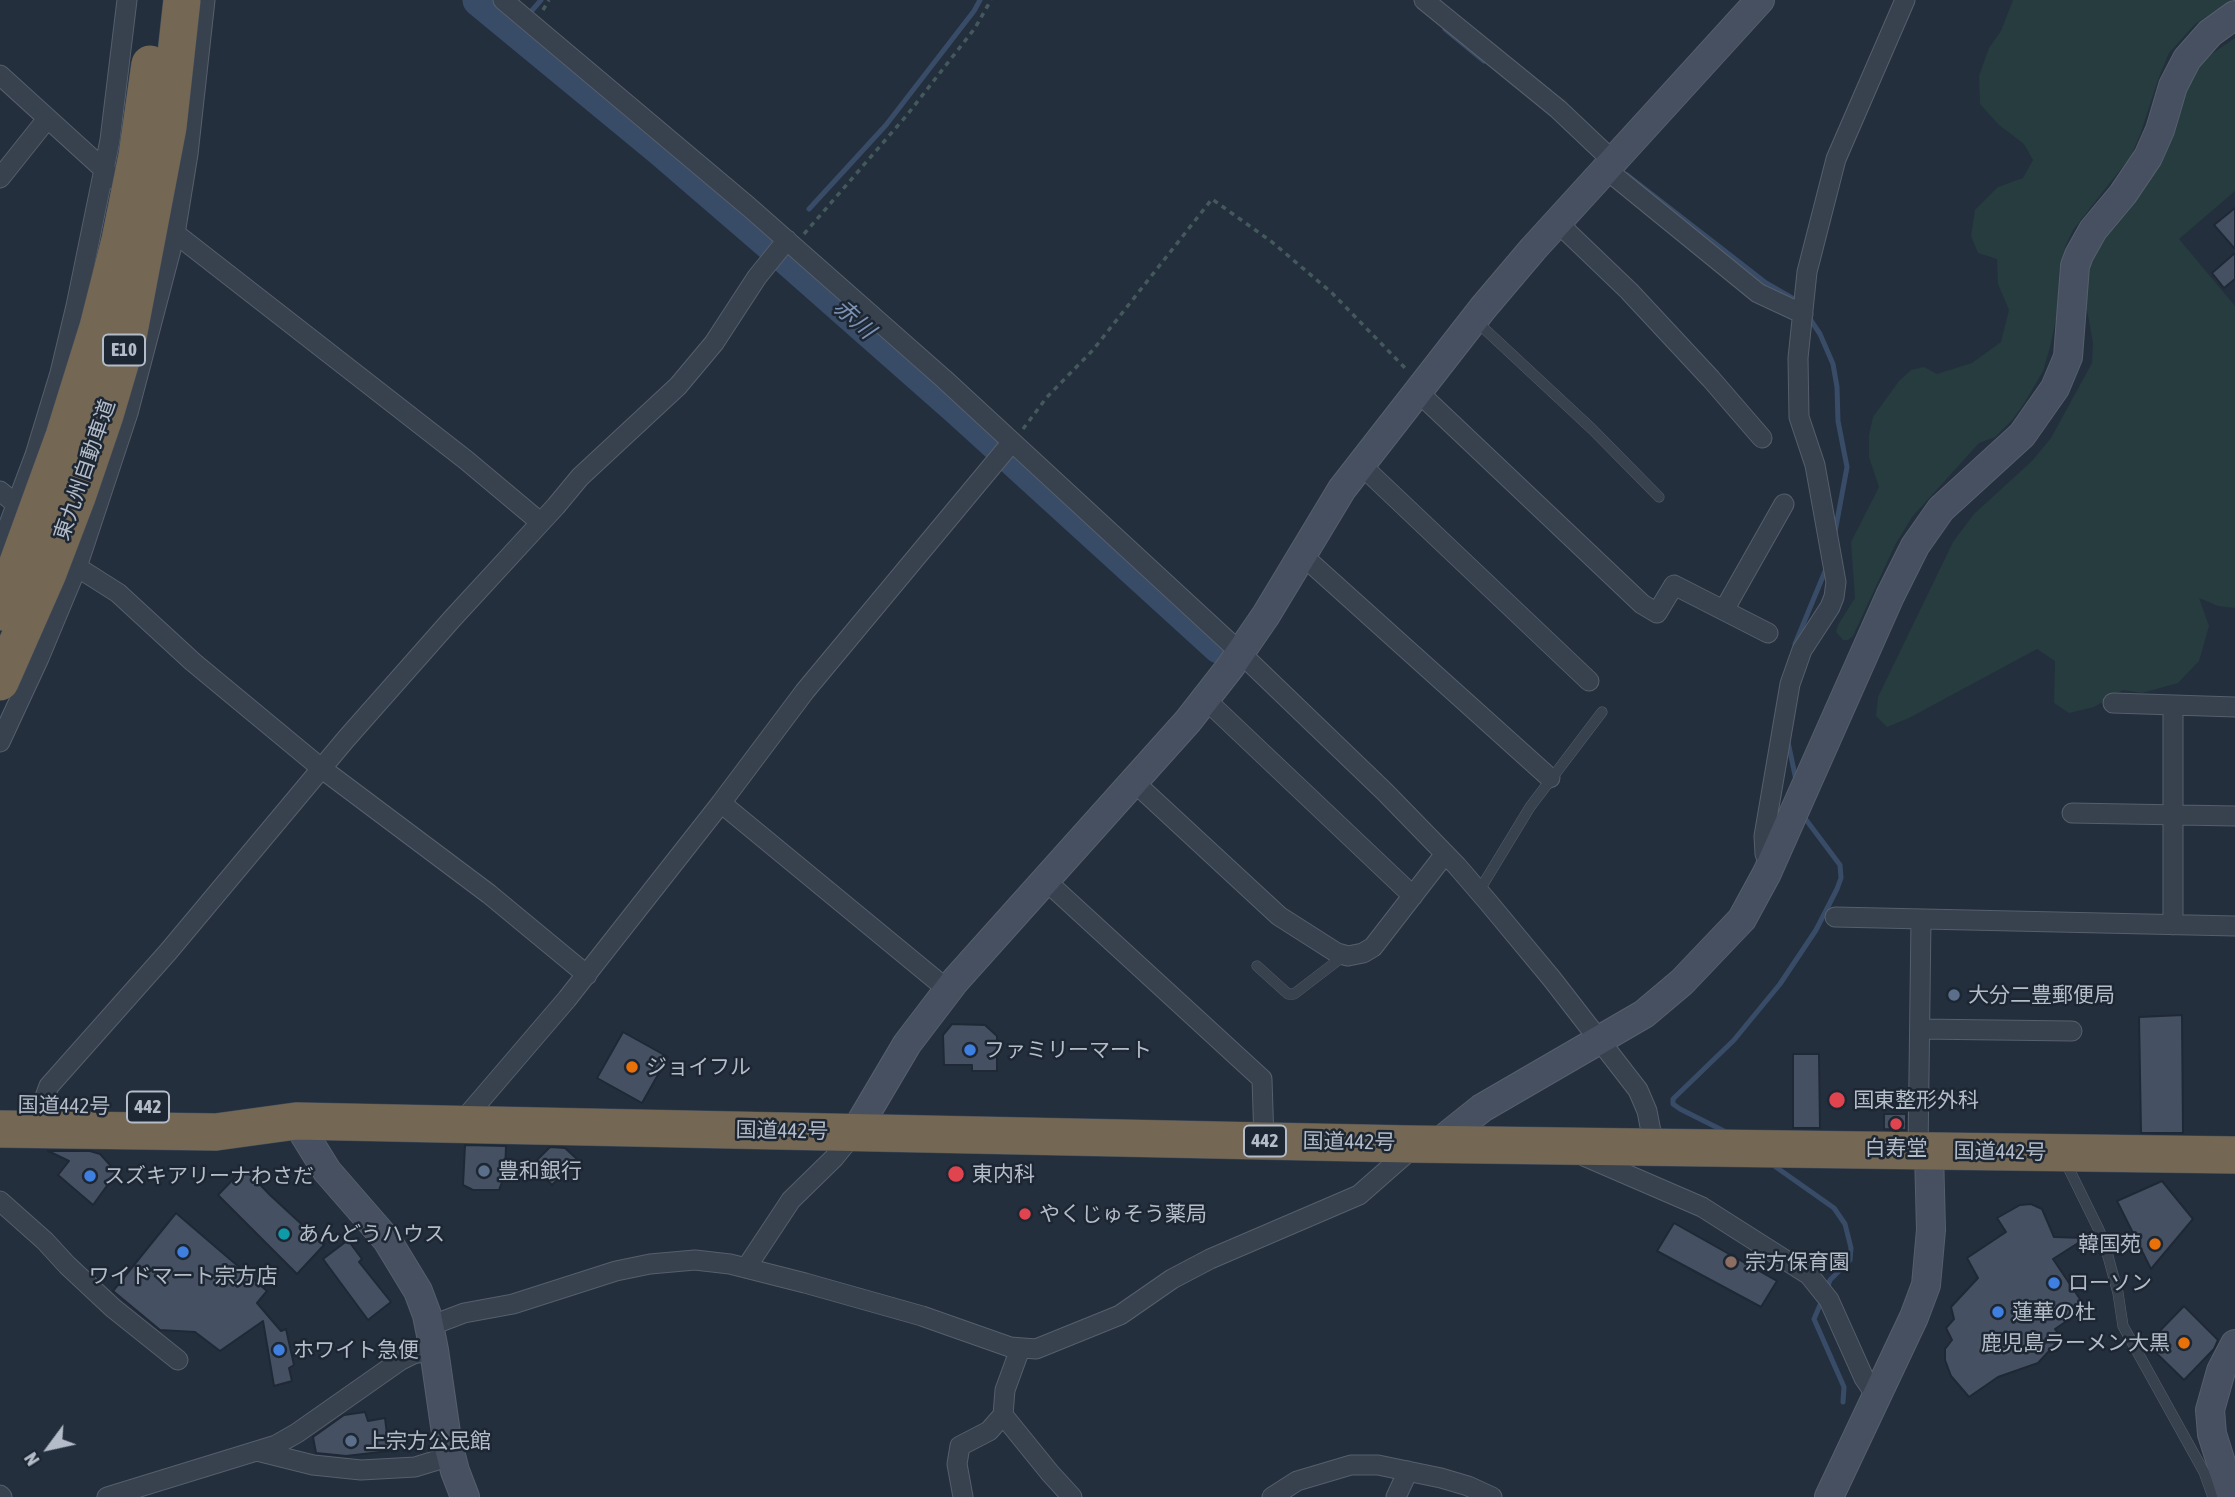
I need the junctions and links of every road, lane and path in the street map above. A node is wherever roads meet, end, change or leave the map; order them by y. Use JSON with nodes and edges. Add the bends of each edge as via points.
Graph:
{"nodes":[{"id":1,"x":127,"y":0,"type":"edge"},
{"id":2,"x":157,"y":0,"type":"edge"},
{"id":3,"x":182,"y":0,"type":"edge"},
{"id":4,"x":205,"y":0,"type":"edge"},
{"id":5,"x":503,"y":0,"type":"edge"},
{"id":6,"x":991,"y":0,"type":"edge"},
{"id":7,"x":1424,"y":0,"type":"edge"},
{"id":8,"x":1760,"y":0,"type":"edge"},
{"id":9,"x":1905,"y":0,"type":"edge"},
{"id":10,"x":2235,"y":15,"type":"edge"},
{"id":11,"x":0,"y":75,"type":"edge"},
{"id":12,"x":47,"y":120,"type":"junction"},
{"id":13,"x":1611,"y":166,"type":"junction"},
{"id":14,"x":104,"y":171,"type":"junction"},
{"id":15,"x":0,"y":178,"type":"edge"},
{"id":16,"x":1558,"y":223,"type":"junction"},
{"id":17,"x":174,"y":234,"type":"junction"},
{"id":18,"x":790,"y":243,"type":"junction"},
{"id":19,"x":1803,"y":314,"type":"junction"},
{"id":20,"x":1474,"y":319,"type":"junction"},
{"id":21,"x":1420,"y":388,"type":"junction"},
{"id":22,"x":1762,"y":438,"type":"dead end"},
{"id":23,"x":1012,"y":442,"type":"junction"},
{"id":24,"x":1360,"y":464,"type":"junction"},
{"id":25,"x":0,"y":491,"type":"edge"},
{"id":26,"x":1659,"y":497,"type":"dead end"},
{"id":27,"x":1784,"y":504,"type":"dead end"},
{"id":28,"x":17,"y":505,"type":"junction"},
{"id":29,"x":540,"y":522,"type":"junction"},
{"id":30,"x":0,"y":548,"type":"edge"},
{"id":31,"x":1302,"y":555,"type":"junction"},
{"id":32,"x":77,"y":567,"type":"junction"},
{"id":33,"x":1724,"y":610,"type":"junction"},
{"id":34,"x":0,"y":612,"type":"edge"},
{"id":35,"x":1768,"y":633,"type":"dead end"},
{"id":36,"x":1241,"y":653,"type":"junction"},
{"id":37,"x":1589,"y":681,"type":"dead end"},
{"id":38,"x":0,"y":682,"type":"edge"},
{"id":39,"x":1205,"y":699,"type":"junction"},
{"id":40,"x":2113,"y":704,"type":"dead end"},
{"id":41,"x":2173,"y":706,"type":"junction"},
{"id":42,"x":2235,"y":707,"type":"edge"},
{"id":43,"x":1602,"y":712,"type":"dead end"},
{"id":44,"x":0,"y":742,"type":"edge"},
{"id":45,"x":321,"y":768,"type":"junction"},
{"id":46,"x":1550,"y":778,"type":"junction"},
{"id":47,"x":1133,"y":781,"type":"junction"},
{"id":48,"x":721,"y":803,"type":"junction"},
{"id":49,"x":2073,"y":813,"type":"dead end"},
{"id":50,"x":2174,"y":815,"type":"junction"},
{"id":51,"x":2235,"y":816,"type":"edge"},
{"id":52,"x":1446,"y":854,"type":"junction"},
{"id":53,"x":1773,"y":859,"type":"junction"},
{"id":54,"x":1045,"y":880,"type":"junction"},
{"id":55,"x":1479,"y":891,"type":"junction"},
{"id":56,"x":1413,"y":896,"type":"junction"},
{"id":57,"x":1835,"y":917,"type":"dead end"},
{"id":58,"x":1922,"y":920,"type":"junction"},
{"id":59,"x":2173,"y":925,"type":"junction"},
{"id":60,"x":2235,"y":926,"type":"edge"},
{"id":61,"x":1346,"y":955,"type":"junction"},
{"id":62,"x":1257,"y":966,"type":"dead end"},
{"id":63,"x":587,"y":975,"type":"junction"},
{"id":64,"x":948,"y":990,"type":"junction"},
{"id":65,"x":1920,"y":1029,"type":"junction"},
{"id":66,"x":2071,"y":1031,"type":"dead end"},
{"id":67,"x":1600,"y":1041,"type":"junction"},
{"id":68,"x":42,"y":1105,"type":"junction"},
{"id":69,"x":296,"y":1121,"type":"junction"},
{"id":70,"x":460,"y":1124,"type":"junction"},
{"id":71,"x":2,"y":1127,"type":"edge"},
{"id":72,"x":855,"y":1132,"type":"junction"},
{"id":73,"x":1264,"y":1141,"type":"junction"},
{"id":74,"x":1428,"y":1144,"type":"junction"},
{"id":75,"x":1557,"y":1146,"type":"junction"},
{"id":76,"x":1654,"y":1147,"type":"junction"},
{"id":77,"x":1923,"y":1152,"type":"junction"},
{"id":78,"x":2061,"y":1153,"type":"junction"},
{"id":79,"x":2235,"y":1155,"type":"edge"},
{"id":80,"x":0,"y":1200,"type":"edge"},
{"id":81,"x":746,"y":1268,"type":"junction"},
{"id":82,"x":432,"y":1338,"type":"junction"},
{"id":83,"x":2235,"y":1344,"type":"edge"},
{"id":84,"x":1020,"y":1349,"type":"junction"},
{"id":85,"x":178,"y":1360,"type":"dead end"},
{"id":86,"x":1879,"y":1392,"type":"junction"},
{"id":87,"x":1003,"y":1415,"type":"junction"},
{"id":88,"x":257,"y":1451,"type":"junction"},
{"id":89,"x":451,"y":1457,"type":"junction"},
{"id":90,"x":1408,"y":1471,"type":"junction"},
{"id":91,"x":107,"y":1497,"type":"edge"},
{"id":92,"x":465,"y":1497,"type":"edge"},
{"id":93,"x":962,"y":1497,"type":"edge"},
{"id":94,"x":1072,"y":1497,"type":"edge"},
{"id":95,"x":1272,"y":1497,"type":"edge"},
{"id":96,"x":1396,"y":1497,"type":"edge"},
{"id":97,"x":1492,"y":1497,"type":"edge"},
{"id":98,"x":1829,"y":1497,"type":"edge"},
{"id":99,"x":2213,"y":1497,"type":"edge"},
{"id":100,"x":2232,"y":1497,"type":"edge"}],
"edges":[{"from":1,"to":14,"type":"street"},
{"from":2,"to":34,"type":"highway","name":"東九州自動車道","number":"E10","bridge":true,"via":[[137,156],[98,327]]},
{"from":3,"to":38,"type":"highway","name":"東九州自動車道","number":"E10","bridge":true,"via":[[166,140],[128,337],[78,497]]},
{"from":4,"to":17,"type":"street"},
{"from":5,"to":18,"type":"street"},
{"from":6,"to":18,"type":"path","via":[[975,28],[907,115]]},
{"from":7,"to":13,"type":"street","via":[[1558,109]]},
{"from":8,"to":13,"type":"street"},
{"from":9,"to":19,"type":"street","via":[[1836,159],[1810,255]]},
{"from":10,"to":53,"type":"street","via":[[2210,33],[2188,59],[2173,86],[2148,157],[2079,255],[2068,357],[2056,388],[2022,435],[1941,509],[1915,546]]},
{"from":11,"to":12,"type":"street"},
{"from":12,"to":14,"type":"street"},
{"from":12,"to":15,"type":"street"},
{"from":13,"to":16,"type":"street"},
{"from":13,"to":19,"type":"street","via":[[1759,293]]},
{"from":14,"to":17,"type":"street"},
{"from":14,"to":28,"type":"street","via":[[60,373]]},
{"from":16,"to":20,"type":"street"},
{"from":16,"to":22,"type":"street","via":[[1629,291]]},
{"from":17,"to":29,"type":"street"},
{"from":17,"to":32,"type":"street","via":[[128,413]]},
{"from":18,"to":23,"type":"street"},
{"from":18,"to":29,"type":"street","via":[[757,277],[714,343],[678,386],[580,477]]},
{"from":19,"to":53,"type":"street","via":[[1799,417],[1815,465],[1836,582],[1835,597],[1802,650],[1790,684],[1763,836],[1765,854]]},
{"from":20,"to":21,"type":"street"},
{"from":20,"to":26,"type":"lane"},
{"from":21,"to":23,"type":"path","via":[[1332,293],[1272,242],[1212,200],[1093,350]]},
{"from":21,"to":24,"type":"street"},
{"from":21,"to":33,"type":"street","via":[[1642,604],[1657,613],[1674,585]]},
{"from":23,"to":36,"type":"street"},
{"from":23,"to":48,"type":"street","via":[[805,691]]},
{"from":24,"to":31,"type":"street"},
{"from":24,"to":37,"type":"street"},
{"from":25,"to":28,"type":"street"},
{"from":27,"to":33,"type":"street"},
{"from":28,"to":30,"type":"street"},
{"from":29,"to":45,"type":"street"},
{"from":31,"to":36,"type":"street"},
{"from":31,"to":46,"type":"street"},
{"from":32,"to":44,"type":"street"},
{"from":32,"to":45,"type":"street","via":[[118,593]]},
{"from":33,"to":35,"type":"street"},
{"from":36,"to":39,"type":"street"},
{"from":36,"to":52,"type":"street"},
{"from":39,"to":47,"type":"street"},
{"from":39,"to":56,"type":"street"},
{"from":40,"to":41,"type":"street"},
{"from":41,"to":42,"type":"street"},
{"from":41,"to":50,"type":"street"},
{"from":43,"to":46,"type":"lane"},
{"from":45,"to":63,"type":"street","via":[[489,894]]},
{"from":45,"to":68,"type":"street","via":[[49,1086]]},
{"from":46,"to":55,"type":"lane"},
{"from":47,"to":54,"type":"street"},
{"from":47,"to":61,"type":"street","via":[[1279,916]]},
{"from":48,"to":63,"type":"street"},
{"from":48,"to":64,"type":"street"},
{"from":49,"to":50,"type":"street"},
{"from":50,"to":51,"type":"street"},
{"from":50,"to":59,"type":"street"},
{"from":52,"to":55,"type":"street"},
{"from":52,"to":56,"type":"street"},
{"from":53,"to":67,"type":"street","via":[[1750,906],[1722,943],[1659,1002]]},
{"from":54,"to":64,"type":"street"},
{"from":54,"to":73,"type":"street","via":[[1262,1079]]},
{"from":55,"to":67,"type":"street"},
{"from":56,"to":61,"type":"street","via":[[1373,947],[1355,956]]},
{"from":57,"to":58,"type":"street"},
{"from":58,"to":59,"type":"street"},
{"from":58,"to":65,"type":"street"},
{"from":59,"to":60,"type":"street"},
{"from":61,"to":62,"type":"lane","via":[[1294,994]]},
{"from":63,"to":70,"type":"street"},
{"from":64,"to":72,"type":"street","via":[[907,1044]]},
{"from":65,"to":66,"type":"street"},
{"from":65,"to":77,"type":"street"},
{"from":67,"to":74,"type":"street"},
{"from":67,"to":76,"type":"street","via":[[1643,1100]]},
{"from":68,"to":69,"type":"highway","name":"国道442号","number":"442","via":[[216,1110]]},
{"from":68,"to":71,"type":"highway","name":"国道442号","number":"442"},
{"from":69,"to":70,"type":"highway","name":"国道442号","number":"442"},
{"from":69,"to":71,"type":"highway","name":"国道442号","number":"442","via":[[216,1132]]},
{"from":69,"to":82,"type":"street","via":[[327,1171],[397,1254],[418,1291]]},
{"from":70,"to":72,"type":"highway","name":"国道442号","number":"442"},
{"from":72,"to":73,"type":"highway","name":"国道442号","number":"442"},
{"from":72,"to":81,"type":"street","via":[[791,1200]]},
{"from":73,"to":74,"type":"highway","name":"国道442号","number":"442"},
{"from":74,"to":75,"type":"highway","name":"国道442号","number":"442"},
{"from":74,"to":84,"type":"street","via":[[1359,1195],[1210,1259],[1108,1320],[1050,1345]]},
{"from":75,"to":76,"type":"highway","name":"国道442号","number":"442"},
{"from":75,"to":86,"type":"street","via":[[1702,1207],[1809,1275],[1829,1300],[1864,1378]]},
{"from":76,"to":77,"type":"highway","name":"国道442号","number":"442"},
{"from":77,"to":78,"type":"highway","name":"国道442号","number":"442"},
{"from":77,"to":86,"type":"street","via":[[1931,1230],[1926,1285]]},
{"from":78,"to":79,"type":"highway","name":"国道442号","number":"442"},
{"from":78,"to":99,"type":"lane","via":[[2103,1240],[2123,1326],[2204,1472]]},
{"from":80,"to":85,"type":"street","via":[[113,1308]]},
{"from":81,"to":82,"type":"street","via":[[695,1260],[650,1264],[503,1307],[464,1313]]},
{"from":81,"to":84,"type":"street","via":[[887,1306]]},
{"from":82,"to":88,"type":"street","via":[[297,1433]]},
{"from":82,"to":89,"type":"street"},
{"from":83,"to":100,"type":"street","via":[[2221,1371],[2210,1410],[2212,1434]]},
{"from":84,"to":87,"type":"street","via":[[1005,1391]]},
{"from":86,"to":98,"type":"street"},
{"from":87,"to":93,"type":"street","via":[[989,1432],[960,1446],[957,1464]]},
{"from":87,"to":94,"type":"street"},
{"from":88,"to":89,"type":"street","via":[[313,1465],[361,1470],[415,1467]]},
{"from":88,"to":91,"type":"street"},
{"from":89,"to":92,"type":"street"},
{"from":90,"to":95,"type":"street","via":[[1351,1465],[1297,1481]]},
{"from":90,"to":96,"type":"street"},
{"from":90,"to":97,"type":"street","via":[[1456,1482]]}]}
